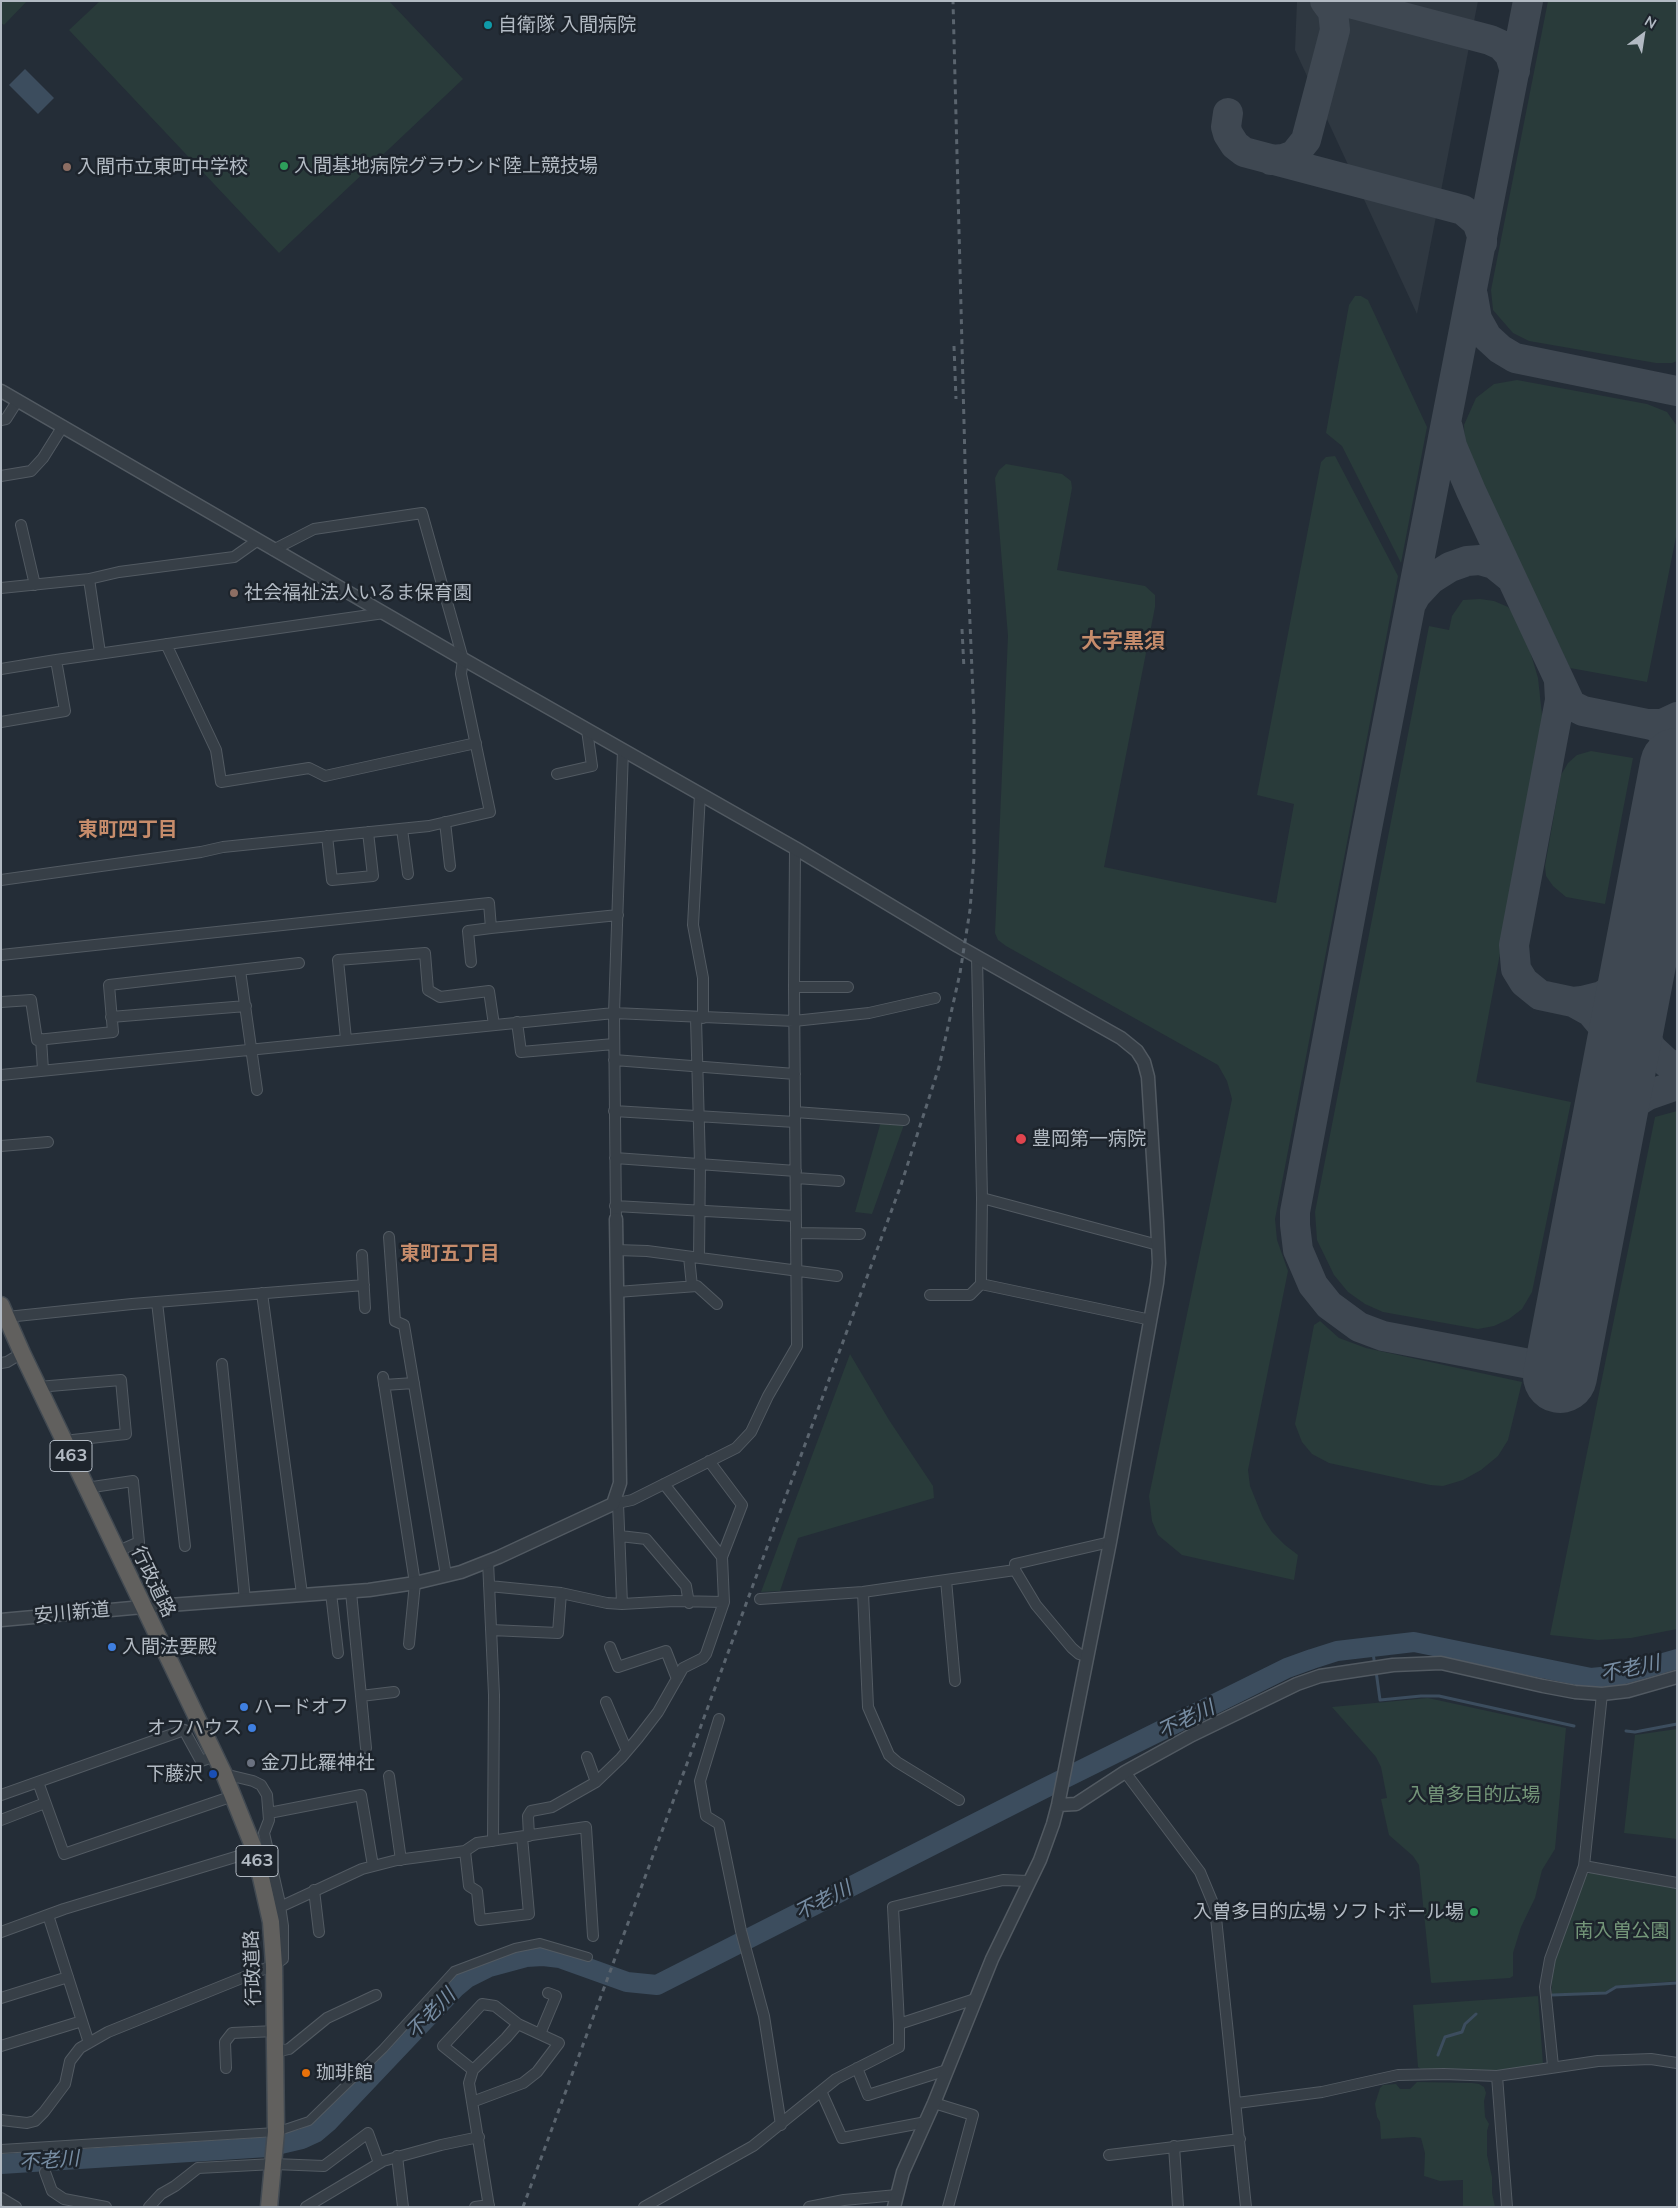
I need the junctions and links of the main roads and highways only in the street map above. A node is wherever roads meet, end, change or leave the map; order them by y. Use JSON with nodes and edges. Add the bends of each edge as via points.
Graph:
{"nodes":[{"id":1,"x":4,"y":1311,"type":"edge"},
{"id":2,"x":269,"y":2207,"type":"edge"}],
"edges":[{"from":1,"to":2,"type":"highway","name":"行政道路","number":"463","via":[[224,1774],[255,1851],[271,1922],[274,1965],[276,2147]]}]}
